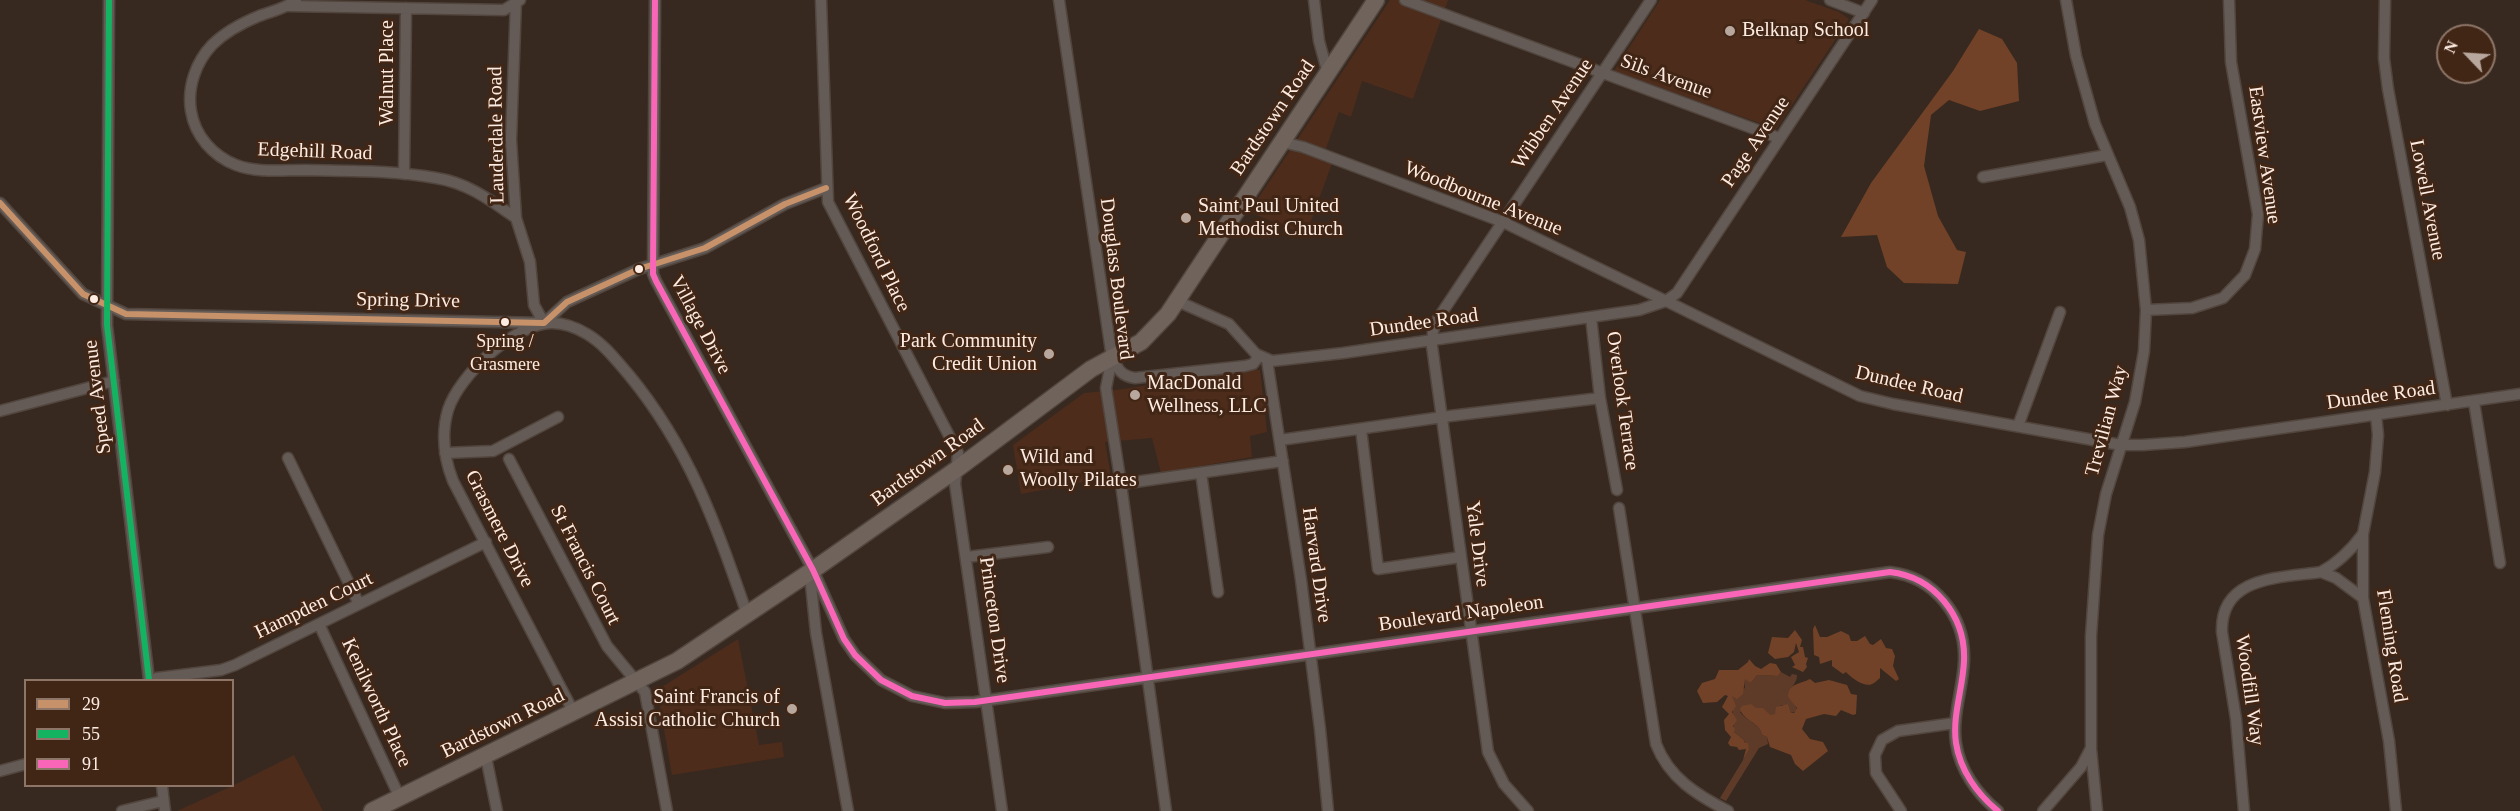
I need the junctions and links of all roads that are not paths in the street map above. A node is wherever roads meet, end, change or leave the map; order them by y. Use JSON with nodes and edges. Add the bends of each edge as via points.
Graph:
{"nodes":[{"id":1,"x":109,"y":0,"type":"edge"},
{"id":2,"x":116,"y":0,"type":"edge"},
{"id":3,"x":655,"y":0,"type":"edge"},
{"id":4,"x":821,"y":0,"type":"edge"},
{"id":5,"x":1059,"y":0,"type":"edge"},
{"id":6,"x":1314,"y":0,"type":"edge"},
{"id":7,"x":1376,"y":0,"type":"edge"},
{"id":8,"x":1405,"y":0,"type":"edge"},
{"id":9,"x":1651,"y":0,"type":"edge"},
{"id":10,"x":1830,"y":0,"type":"edge"},
{"id":11,"x":1872,"y":0,"type":"edge"},
{"id":12,"x":2066,"y":0,"type":"edge"},
{"id":13,"x":2229,"y":0,"type":"edge"},
{"id":14,"x":2385,"y":0,"type":"edge"},
{"id":15,"x":517,"y":1,"type":"edge"},
{"id":16,"x":292,"y":3,"type":"edge"},
{"id":17,"x":406,"y":8,"type":"junction"},
{"id":18,"x":109,"y":12,"type":"junction"},
{"id":19,"x":1864,"y":13,"type":"junction"},
{"id":20,"x":1602,"y":73,"type":"junction"},
{"id":21,"x":1328,"y":74,"type":"junction"},
{"id":22,"x":1779,"y":138,"type":"junction"},
{"id":23,"x":1282,"y":142,"type":"junction"},
{"id":24,"x":2107,"y":155,"type":"junction"},
{"id":25,"x":404,"y":174,"type":"junction"},
{"id":26,"x":1983,"y":177,"type":"dead end"},
{"id":27,"x":826,"y":188,"type":"junction"},
{"id":28,"x":0,"y":203,"type":"edge"},
{"id":29,"x":516,"y":218,"type":"junction"},
{"id":30,"x":1503,"y":222,"type":"junction"},
{"id":31,"x":654,"y":263,"type":"junction"},
{"id":32,"x":1177,"y":301,"type":"junction"},
{"id":33,"x":1666,"y":301,"type":"junction"},
{"id":34,"x":108,"y":306,"type":"junction"},
{"id":35,"x":2146,"y":310,"type":"junction"},
{"id":36,"x":2060,"y":312,"type":"dead end"},
{"id":37,"x":1591,"y":317,"type":"junction"},
{"id":38,"x":544,"y":323,"type":"junction"},
{"id":39,"x":1432,"y":340,"type":"junction"},
{"id":40,"x":1112,"y":358,"type":"junction"},
{"id":41,"x":1266,"y":359,"type":"junction"},
{"id":42,"x":114,"y":381,"type":"junction"},
{"id":43,"x":2520,"y":394,"type":"edge"},
{"id":44,"x":1600,"y":398,"type":"junction"},
{"id":45,"x":2474,"y":402,"type":"junction"},
{"id":46,"x":2447,"y":405,"type":"junction"},
{"id":47,"x":0,"y":411,"type":"edge"},
{"id":48,"x":2376,"y":415,"type":"junction"},
{"id":49,"x":558,"y":417,"type":"dead end"},
{"id":50,"x":1443,"y":417,"type":"junction"},
{"id":51,"x":2018,"y":426,"type":"junction"},
{"id":52,"x":1361,"y":429,"type":"junction"},
{"id":53,"x":1280,"y":440,"type":"junction"},
{"id":54,"x":2121,"y":445,"type":"junction"},
{"id":55,"x":445,"y":453,"type":"junction"},
{"id":56,"x":288,"y":458,"type":"dead end"},
{"id":57,"x":509,"y":459,"type":"dead end"},
{"id":58,"x":1283,"y":461,"type":"junction"},
{"id":59,"x":957,"y":469,"type":"junction"},
{"id":60,"x":1201,"y":473,"type":"junction"},
{"id":61,"x":1121,"y":484,"type":"junction"},
{"id":62,"x":1617,"y":490,"type":"dead end"},
{"id":63,"x":1619,"y":508,"type":"dead end"},
{"id":64,"x":2363,"y":534,"type":"junction"},
{"id":65,"x":486,"y":542,"type":"junction"},
{"id":66,"x":1048,"y":547,"type":"dead end"},
{"id":67,"x":967,"y":557,"type":"junction"},
{"id":68,"x":1461,"y":557,"type":"junction"},
{"id":69,"x":2500,"y":563,"type":"dead end"},
{"id":70,"x":813,"y":570,"type":"junction"},
{"id":71,"x":2321,"y":572,"type":"junction"},
{"id":72,"x":1218,"y":592,"type":"dead end"},
{"id":73,"x":2363,"y":598,"type":"junction"},
{"id":74,"x":359,"y":604,"type":"junction"},
{"id":75,"x":1635,"y":607,"type":"junction"},
{"id":76,"x":747,"y":614,"type":"junction"},
{"id":77,"x":319,"y":624,"type":"junction"},
{"id":78,"x":1471,"y":631,"type":"junction"},
{"id":79,"x":1310,"y":653,"type":"junction"},
{"id":80,"x":1147,"y":677,"type":"junction"},
{"id":81,"x":150,"y":679,"type":"edge"},
{"id":82,"x":155,"y":679,"type":"edge"},
{"id":83,"x":638,"y":682,"type":"junction"},
{"id":84,"x":987,"y":700,"type":"junction"},
{"id":85,"x":574,"y":713,"type":"junction"},
{"id":86,"x":1955,"y":723,"type":"junction"},
{"id":87,"x":2091,"y":748,"type":"junction"},
{"id":88,"x":486,"y":757,"type":"junction"},
{"id":89,"x":24,"y":765,"type":"edge"},
{"id":90,"x":0,"y":771,"type":"edge"},
{"id":91,"x":162,"y":787,"type":"edge"},
{"id":92,"x":400,"y":798,"type":"junction"},
{"id":93,"x":164,"y":806,"type":"edge"},
{"id":94,"x":122,"y":811,"type":"edge"},
{"id":95,"x":372,"y":811,"type":"edge"},
{"id":96,"x":497,"y":811,"type":"edge"},
{"id":97,"x":667,"y":811,"type":"edge"},
{"id":98,"x":848,"y":811,"type":"edge"},
{"id":99,"x":1002,"y":811,"type":"edge"},
{"id":100,"x":1166,"y":811,"type":"edge"},
{"id":101,"x":1328,"y":811,"type":"edge"},
{"id":102,"x":1528,"y":811,"type":"edge"},
{"id":103,"x":1728,"y":811,"type":"edge"},
{"id":104,"x":1901,"y":811,"type":"edge"},
{"id":105,"x":1998,"y":811,"type":"edge"},
{"id":106,"x":2043,"y":811,"type":"edge"},
{"id":107,"x":2097,"y":811,"type":"edge"},
{"id":108,"x":2244,"y":811,"type":"edge"},
{"id":109,"x":2396,"y":811,"type":"edge"}],
"edges":[{"from":1,"to":18,"type":"street","name":"Speed Avenue"},
{"from":2,"to":18,"type":"street"},
{"from":3,"to":31,"type":"street","name":"Village Drive"},
{"from":4,"to":27,"type":"street","name":"Woodford Place"},
{"from":5,"to":40,"type":"street","name":"Douglass Boulevard"},
{"from":6,"to":21,"type":"street"},
{"from":7,"to":21,"type":"main road","name":"Bardstown Road"},
{"from":8,"to":20,"type":"street","name":"Sils Avenue"},
{"from":9,"to":20,"type":"street","name":"Wibben Avenue"},
{"from":10,"to":19,"type":"street"},
{"from":11,"to":19,"type":"street","name":"Page Avenue"},
{"from":12,"to":24,"type":"street","name":"Trevilian Way","via":[[2076,56]]},
{"from":13,"to":35,"type":"street","name":"Eastview Avenue","via":[[2231,62],[2258,214],[2255,249],[2245,276],[2223,298],[2192,308]]},
{"from":14,"to":46,"type":"street","name":"Lowell Avenue","via":[[2388,89]]},
{"from":15,"to":17,"type":"street","name":"Edgehill Road","via":[[504,10]]},
{"from":15,"to":29,"type":"street","name":"Lauderdale Road","via":[[511,140]]},
{"from":16,"to":17,"type":"street","name":"Edgehill Road"},
{"from":16,"to":25,"type":"street","name":"Edgehill Road","via":[[229,31],[204,54],[190,94],[192,119],[203,140],[225,160],[244,167]]},
{"from":17,"to":25,"type":"street","name":"Walnut Place"},
{"from":18,"to":34,"type":"street","name":"Speed Avenue"},
{"from":19,"to":22,"type":"street","name":"Page Avenue"},
{"from":20,"to":22,"type":"street","name":"Sils Avenue"},
{"from":20,"to":30,"type":"street","name":"Wibben Avenue"},
{"from":21,"to":23,"type":"main road","name":"Bardstown Road"},
{"from":22,"to":33,"type":"street","name":"Page Avenue","via":[[1677,293]]},
{"from":23,"to":30,"type":"street","name":"Woodbourne Avenue"},
{"from":23,"to":32,"type":"main road","name":"Bardstown Road"},
{"from":24,"to":26,"type":"street"},
{"from":24,"to":35,"type":"street","name":"Trevilian Way","via":[[2130,207],[2139,240]]},
{"from":25,"to":29,"type":"street","name":"Edgehill Road","via":[[459,183]]},
{"from":27,"to":31,"type":"street","via":[[785,204],[705,248]]},
{"from":27,"to":59,"type":"street","name":"Woodford Place","via":[[828,202],[842,231],[958,453]]},
{"from":28,"to":34,"type":"street","name":"Spring Drive","via":[[83,294]]},
{"from":29,"to":38,"type":"street","name":"Lauderdale Road","via":[[530,262],[534,305]]},
{"from":30,"to":33,"type":"street","name":"Woodbourne Avenue"},
{"from":30,"to":39,"type":"street","name":"Wibben Avenue","via":[[1437,321]]},
{"from":31,"to":38,"type":"street","via":[[567,302]]},
{"from":31,"to":70,"type":"street","name":"Village Drive","via":[[656,281]]},
{"from":32,"to":40,"type":"main road","name":"Bardstown Road","via":[[1154,331]]},
{"from":32,"to":41,"type":"street","via":[[1229,324]]},
{"from":33,"to":37,"type":"street","name":"Dundee Road","via":[[1639,310]]},
{"from":33,"to":51,"type":"street","name":"Dundee Road","via":[[1860,396]]},
{"from":34,"to":38,"type":"street","name":"Spring Drive","via":[[126,314]]},
{"from":34,"to":42,"type":"street","name":"Speed Avenue"},
{"from":35,"to":54,"type":"street","name":"Trevilian Way","via":[[2140,379]]},
{"from":36,"to":51,"type":"street"},
{"from":37,"to":39,"type":"street","name":"Dundee Road"},
{"from":37,"to":44,"type":"street","name":"Overlook Terrace"},
{"from":38,"to":55,"type":"street","name":"Grasmere Drive","via":[[510,339],[470,372],[449,408],[444,430]]},
{"from":38,"to":76,"type":"street","via":[[563,324],[588,334],[610,352],[663,420],[709,508]]},
{"from":39,"to":41,"type":"street","name":"Dundee Road"},
{"from":39,"to":50,"type":"street","name":"Yale Drive"},
{"from":40,"to":41,"type":"street","name":"Dundee Road","via":[[1120,372],[1135,378],[1245,366]]},
{"from":40,"to":59,"type":"main road","name":"Bardstown Road","via":[[1091,369]]},
{"from":40,"to":61,"type":"street","name":"Douglass Boulevard","via":[[1106,388]]},
{"from":41,"to":53,"type":"street","name":"Harvard Drive"},
{"from":42,"to":47,"type":"street"},
{"from":42,"to":81,"type":"street","name":"Speed Avenue"},
{"from":43,"to":45,"type":"street","name":"Dundee Road"},
{"from":44,"to":50,"type":"street"},
{"from":44,"to":62,"type":"street","name":"Overlook Terrace"},
{"from":45,"to":46,"type":"street","name":"Dundee Road"},
{"from":45,"to":69,"type":"street"},
{"from":46,"to":48,"type":"street","name":"Dundee Road"},
{"from":48,"to":54,"type":"street","name":"Dundee Road","via":[[2185,442]]},
{"from":48,"to":64,"type":"street","name":"Fleming Road","via":[[2375,472]]},
{"from":49,"to":55,"type":"street","via":[[493,451]]},
{"from":50,"to":52,"type":"street"},
{"from":50,"to":68,"type":"street","name":"Yale Drive"},
{"from":51,"to":54,"type":"street","name":"Dundee Road"},
{"from":52,"to":53,"type":"street"},
{"from":52,"to":68,"type":"street","via":[[1378,568]]},
{"from":53,"to":58,"type":"street","name":"Harvard Drive"},
{"from":54,"to":87,"type":"street","name":"Trevilian Way","via":[[2106,494],[2094,573]]},
{"from":55,"to":65,"type":"street","name":"Grasmere Drive","via":[[453,481]]},
{"from":56,"to":74,"type":"street"},
{"from":57,"to":83,"type":"street","name":"St Francis Court","via":[[607,646]]},
{"from":58,"to":60,"type":"street"},
{"from":58,"to":79,"type":"street","name":"Harvard Drive"},
{"from":59,"to":67,"type":"street","name":"Princeton Drive","via":[[955,484]]},
{"from":59,"to":70,"type":"main road","name":"Bardstown Road"},
{"from":60,"to":61,"type":"street"},
{"from":60,"to":72,"type":"street"},
{"from":61,"to":80,"type":"street","name":"Douglass Boulevard"},
{"from":63,"to":75,"type":"street"},
{"from":64,"to":71,"type":"street","name":"Woodfill Way","via":[[2340,560]]},
{"from":64,"to":73,"type":"street","name":"Fleming Road"},
{"from":65,"to":74,"type":"street","name":"Hampden Court"},
{"from":65,"to":85,"type":"street","name":"Grasmere Drive"},
{"from":66,"to":67,"type":"street"},
{"from":67,"to":84,"type":"street","name":"Princeton Drive"},
{"from":68,"to":78,"type":"street","name":"Yale Drive"},
{"from":70,"to":76,"type":"main road","name":"Bardstown Road"},
{"from":70,"to":84,"type":"street","name":"Boulevard Napoleon","via":[[849,647],[881,680],[933,702]]},
{"from":70,"to":98,"type":"street","via":[[816,633]]},
{"from":71,"to":73,"type":"street"},
{"from":71,"to":108,"type":"street","name":"Woodfill Way","via":[[2253,583],[2237,592],[2225,612],[2222,632],[2236,719]]},
{"from":73,"to":109,"type":"street","name":"Fleming Road","via":[[2389,741]]},
{"from":74,"to":77,"type":"street","name":"Hampden Court"},
{"from":75,"to":78,"type":"street","name":"Boulevard Napoleon"},
{"from":75,"to":86,"type":"street","name":"Boulevard Napoleon","via":[[1880,572],[1910,576],[1936,592],[1948,606],[1963,640]]},
{"from":75,"to":103,"type":"street","via":[[1653,735],[1660,754],[1681,782]]},
{"from":76,"to":83,"type":"main road","name":"Bardstown Road"},
{"from":77,"to":82,"type":"street","name":"Hampden Court","via":[[221,670]]},
{"from":77,"to":92,"type":"street","name":"Kenilworth Place"},
{"from":78,"to":79,"type":"street","name":"Boulevard Napoleon"},
{"from":78,"to":102,"type":"street","name":"Yale Drive","via":[[1488,752],[1504,784]]},
{"from":79,"to":80,"type":"street","name":"Boulevard Napoleon"},
{"from":79,"to":101,"type":"street","name":"Harvard Drive"},
{"from":80,"to":84,"type":"street","name":"Boulevard Napoleon"},
{"from":80,"to":100,"type":"street","name":"Douglass Boulevard"},
{"from":83,"to":85,"type":"main road","name":"Bardstown Road"},
{"from":83,"to":97,"type":"street","via":[[645,692]]},
{"from":84,"to":99,"type":"street","name":"Princeton Drive"},
{"from":85,"to":88,"type":"main road","name":"Bardstown Road"},
{"from":86,"to":104,"type":"street","via":[[1898,731],[1882,740],[1875,755],[1876,773]]},
{"from":86,"to":105,"type":"street","name":"Boulevard Napoleon","via":[[1960,763],[1971,782]]},
{"from":87,"to":106,"type":"street","via":[[2081,767]]},
{"from":87,"to":107,"type":"street","name":"Trevilian Way"},
{"from":88,"to":92,"type":"main road","name":"Bardstown Road"},
{"from":88,"to":96,"type":"street"},
{"from":89,"to":90,"type":"street"},
{"from":91,"to":93,"type":"street"},
{"from":92,"to":95,"type":"main road","name":"Bardstown Road"},
{"from":93,"to":94,"type":"street"}]}
